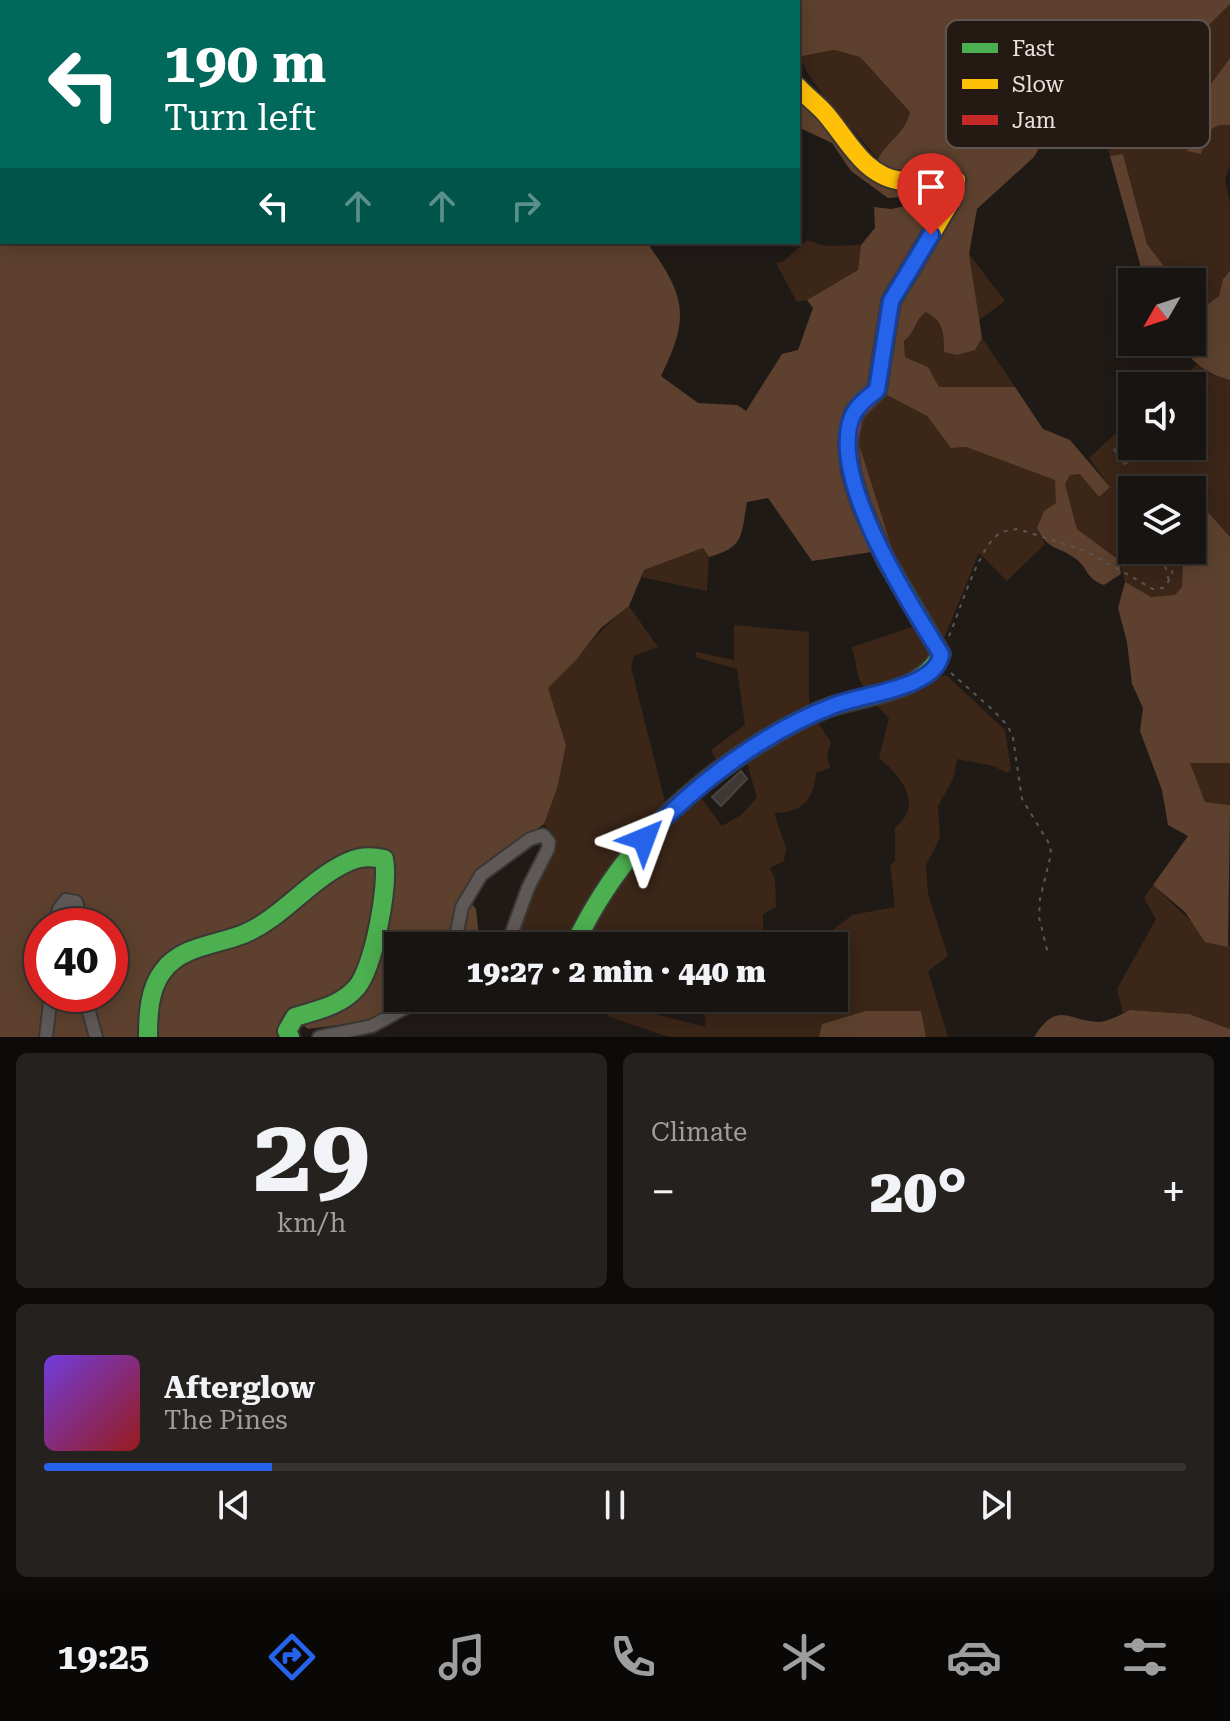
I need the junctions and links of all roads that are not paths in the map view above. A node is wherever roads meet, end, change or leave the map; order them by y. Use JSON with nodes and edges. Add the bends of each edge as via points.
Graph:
{"nodes":[{"id":1,"x":800,"y":89,"type":"edge"},
{"id":2,"x":60,"y":908,"type":"edge"},
{"id":3,"x":78,"y":908,"type":"edge"},
{"id":4,"x":457,"y":932,"type":"edge"},
{"id":5,"x":512,"y":932,"type":"edge"},
{"id":6,"x":580,"y":932,"type":"edge"},
{"id":7,"x":49,"y":1012,"type":"edge"},
{"id":8,"x":89,"y":1012,"type":"edge"},
{"id":9,"x":398,"y":1012,"type":"edge"},
{"id":10,"x":46,"y":1037,"type":"edge"},
{"id":11,"x":96,"y":1037,"type":"edge"},
{"id":12,"x":148,"y":1037,"type":"edge"},
{"id":13,"x":290,"y":1037,"type":"edge"},
{"id":14,"x":319,"y":1037,"type":"edge"}],
"edges":[{"from":1,"to":6,"type":"street","via":[[857,154],[886,177],[903,181],[941,173],[956,180],[952,199],[891,301],[877,390],[851,418],[848,441],[869,526],[940,658],[924,678],[815,713],[701,785],[613,872]]},
{"from":2,"to":3,"type":"street","via":[[66,900]]},
{"from":4,"to":5,"type":"street","via":[[462,907],[481,875],[543,835],[548,849]]},
{"from":7,"to":10,"type":"street"},
{"from":8,"to":11,"type":"street"},
{"from":9,"to":14,"type":"street","via":[[372,1026]]},
{"from":12,"to":13,"type":"street","via":[[155,988],[178,957],[258,927],[334,868],[372,855],[384,859],[387,874],[365,975],[337,1004],[295,1017],[287,1031]]}]}
